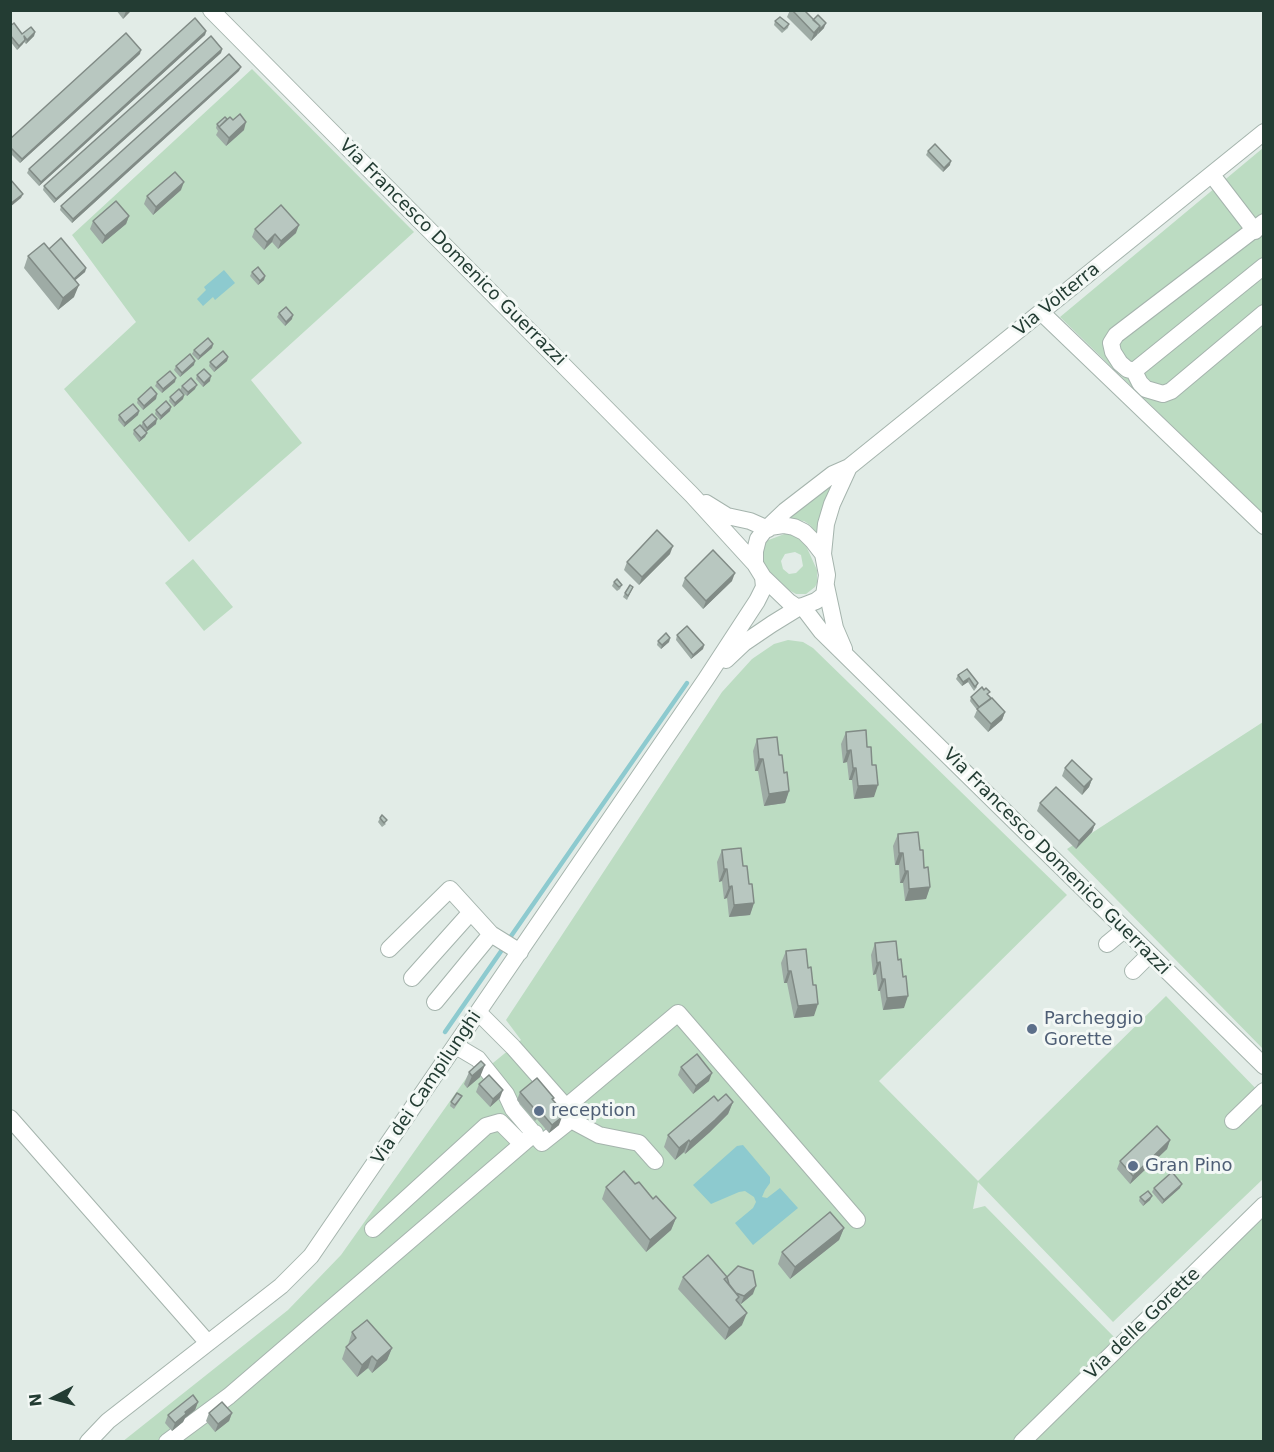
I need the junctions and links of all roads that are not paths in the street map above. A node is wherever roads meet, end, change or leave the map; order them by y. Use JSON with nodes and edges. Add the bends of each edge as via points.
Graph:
{"nodes":[{"id":1,"x":211,"y":10,"type":"edge"},
{"id":2,"x":1263,"y":132,"type":"edge"},
{"id":3,"x":1212,"y":174,"type":"junction"},
{"id":4,"x":1257,"y":228,"type":"edge"},
{"id":5,"x":1263,"y":266,"type":"edge"},
{"id":6,"x":1042,"y":313,"type":"junction"},
{"id":7,"x":1263,"y":313,"type":"edge"},
{"id":8,"x":1134,"y":371,"type":"junction"},
{"id":9,"x":849,"y":467,"type":"junction"},
{"id":10,"x":692,"y":495,"type":"junction"},
{"id":11,"x":785,"y":511,"type":"junction"},
{"id":12,"x":750,"y":521,"type":"junction"},
{"id":13,"x":1263,"y":526,"type":"edge"},
{"id":14,"x":769,"y":528,"type":"junction"},
{"id":15,"x":823,"y":554,"type":"junction"},
{"id":16,"x":759,"y":570,"type":"junction"},
{"id":17,"x":826,"y":586,"type":"junction"},
{"id":18,"x":800,"y":607,"type":"junction"},
{"id":19,"x":848,"y":658,"type":"junction"},
{"id":20,"x":706,"y":679,"type":"junction"},
{"id":21,"x":471,"y":912,"type":"junction"},
{"id":22,"x":1124,"y":930,"type":"junction"},
{"id":23,"x":491,"y":934,"type":"junction"},
{"id":24,"x":1107,"y":945,"type":"dead end"},
{"id":25,"x":389,"y":949,"type":"dead end"},
{"id":26,"x":520,"y":952,"type":"junction"},
{"id":27,"x":1149,"y":955,"type":"junction"},
{"id":28,"x":1133,"y":971,"type":"dead end"},
{"id":29,"x":412,"y":978,"type":"dead end"},
{"id":30,"x":435,"y":1002,"type":"dead end"},
{"id":31,"x":478,"y":1012,"type":"junction"},
{"id":32,"x":456,"y":1046,"type":"junction"},
{"id":33,"x":1263,"y":1066,"type":"edge"},
{"id":34,"x":1263,"y":1091,"type":"edge"},
{"id":35,"x":569,"y":1113,"type":"junction"},
{"id":36,"x":10,"y":1118,"type":"edge"},
{"id":37,"x":1233,"y":1121,"type":"dead end"},
{"id":38,"x":535,"y":1133,"type":"junction"},
{"id":39,"x":522,"y":1144,"type":"junction"},
{"id":40,"x":655,"y":1161,"type":"dead end"},
{"id":41,"x":1263,"y":1205,"type":"edge"},
{"id":42,"x":857,"y":1220,"type":"dead end"},
{"id":43,"x":374,"y":1229,"type":"dead end"},
{"id":44,"x":208,"y":1343,"type":"junction"},
{"id":45,"x":88,"y":1442,"type":"edge"},
{"id":46,"x":167,"y":1442,"type":"edge"},
{"id":47,"x":1022,"y":1442,"type":"edge"}],
"edges":[{"from":1,"to":10,"type":"street","name":"Via Francesco Domenico Guerrazzi"},
{"from":2,"to":3,"type":"street","name":"Via Volterra"},
{"from":3,"to":4,"type":"street"},
{"from":3,"to":6,"type":"street","name":"Via Volterra"},
{"from":4,"to":8,"type":"street","via":[[1116,335],[1111,343],[1113,352],[1120,363]]},
{"from":5,"to":8,"type":"street"},
{"from":6,"to":9,"type":"street","name":"Via Volterra"},
{"from":6,"to":13,"type":"street"},
{"from":7,"to":8,"type":"street","via":[[1171,391],[1163,394],[1146,389]]},
{"from":9,"to":11,"type":"street","name":"Via Volterra","via":[[833,474]]},
{"from":9,"to":15,"type":"street","name":"Via Volterra","via":[[826,524]]},
{"from":10,"to":12,"type":"street","name":"Via Francesco Domenico Guerrazzi","via":[[727,516]]},
{"from":10,"to":16,"type":"street","name":"Via Francesco Domenico Guerrazzi"},
{"from":11,"to":12,"type":"street"},
{"from":11,"to":14,"type":"street","name":"Via Volterra"},
{"from":12,"to":14,"type":"street","name":"Via Francesco Domenico Guerrazzi"},
{"from":14,"to":15,"type":"street","via":[[794,527],[804,532]]},
{"from":14,"to":16,"type":"street","via":[[758,539],[754,551]]},
{"from":15,"to":17,"type":"street"},
{"from":16,"to":18,"type":"street","via":[[789,602]]},
{"from":16,"to":20,"type":"street","name":"Via dei Campilunghi","via":[[764,587]]},
{"from":17,"to":18,"type":"street","via":[[824,595]]},
{"from":17,"to":19,"type":"street","name":"Via Francesco Domenico Guerrazzi","via":[[835,628]]},
{"from":18,"to":19,"type":"street","name":"Via Francesco Domenico Guerrazzi"},
{"from":18,"to":20,"type":"street","name":"Via dei Campilunghi","via":[[744,643]]},
{"from":19,"to":22,"type":"street","name":"Via Francesco Domenico Guerrazzi"},
{"from":20,"to":26,"type":"street","name":"Via dei Campilunghi"},
{"from":21,"to":23,"type":"street"},
{"from":21,"to":25,"type":"street","via":[[450,890]]},
{"from":21,"to":29,"type":"street"},
{"from":22,"to":24,"type":"street"},
{"from":22,"to":27,"type":"street","name":"Via Francesco Domenico Guerrazzi"},
{"from":23,"to":26,"type":"street"},
{"from":23,"to":30,"type":"street"},
{"from":26,"to":31,"type":"street","name":"Via dei Campilunghi"},
{"from":27,"to":28,"type":"street"},
{"from":27,"to":33,"type":"street","name":"Via Francesco Domenico Guerrazzi"},
{"from":31,"to":32,"type":"street","name":"Via dei Campilunghi"},
{"from":31,"to":35,"type":"street"},
{"from":32,"to":38,"type":"street","via":[[477,1059]]},
{"from":32,"to":44,"type":"street","name":"Via dei Campilunghi","via":[[311,1256],[281,1286]]},
{"from":34,"to":37,"type":"street"},
{"from":35,"to":38,"type":"street","via":[[542,1143]]},
{"from":35,"to":40,"type":"street","via":[[598,1135],[639,1143]]},
{"from":35,"to":42,"type":"street","via":[[678,1013]]},
{"from":36,"to":44,"type":"street"},
{"from":38,"to":39,"type":"street"},
{"from":39,"to":43,"type":"street","via":[[500,1122],[486,1126]]},
{"from":39,"to":46,"type":"street","via":[[229,1396]]},
{"from":41,"to":47,"type":"street","name":"Via delle Gorette"},
{"from":44,"to":45,"type":"street","name":"Via dei Campilunghi","via":[[108,1421]]}]}
